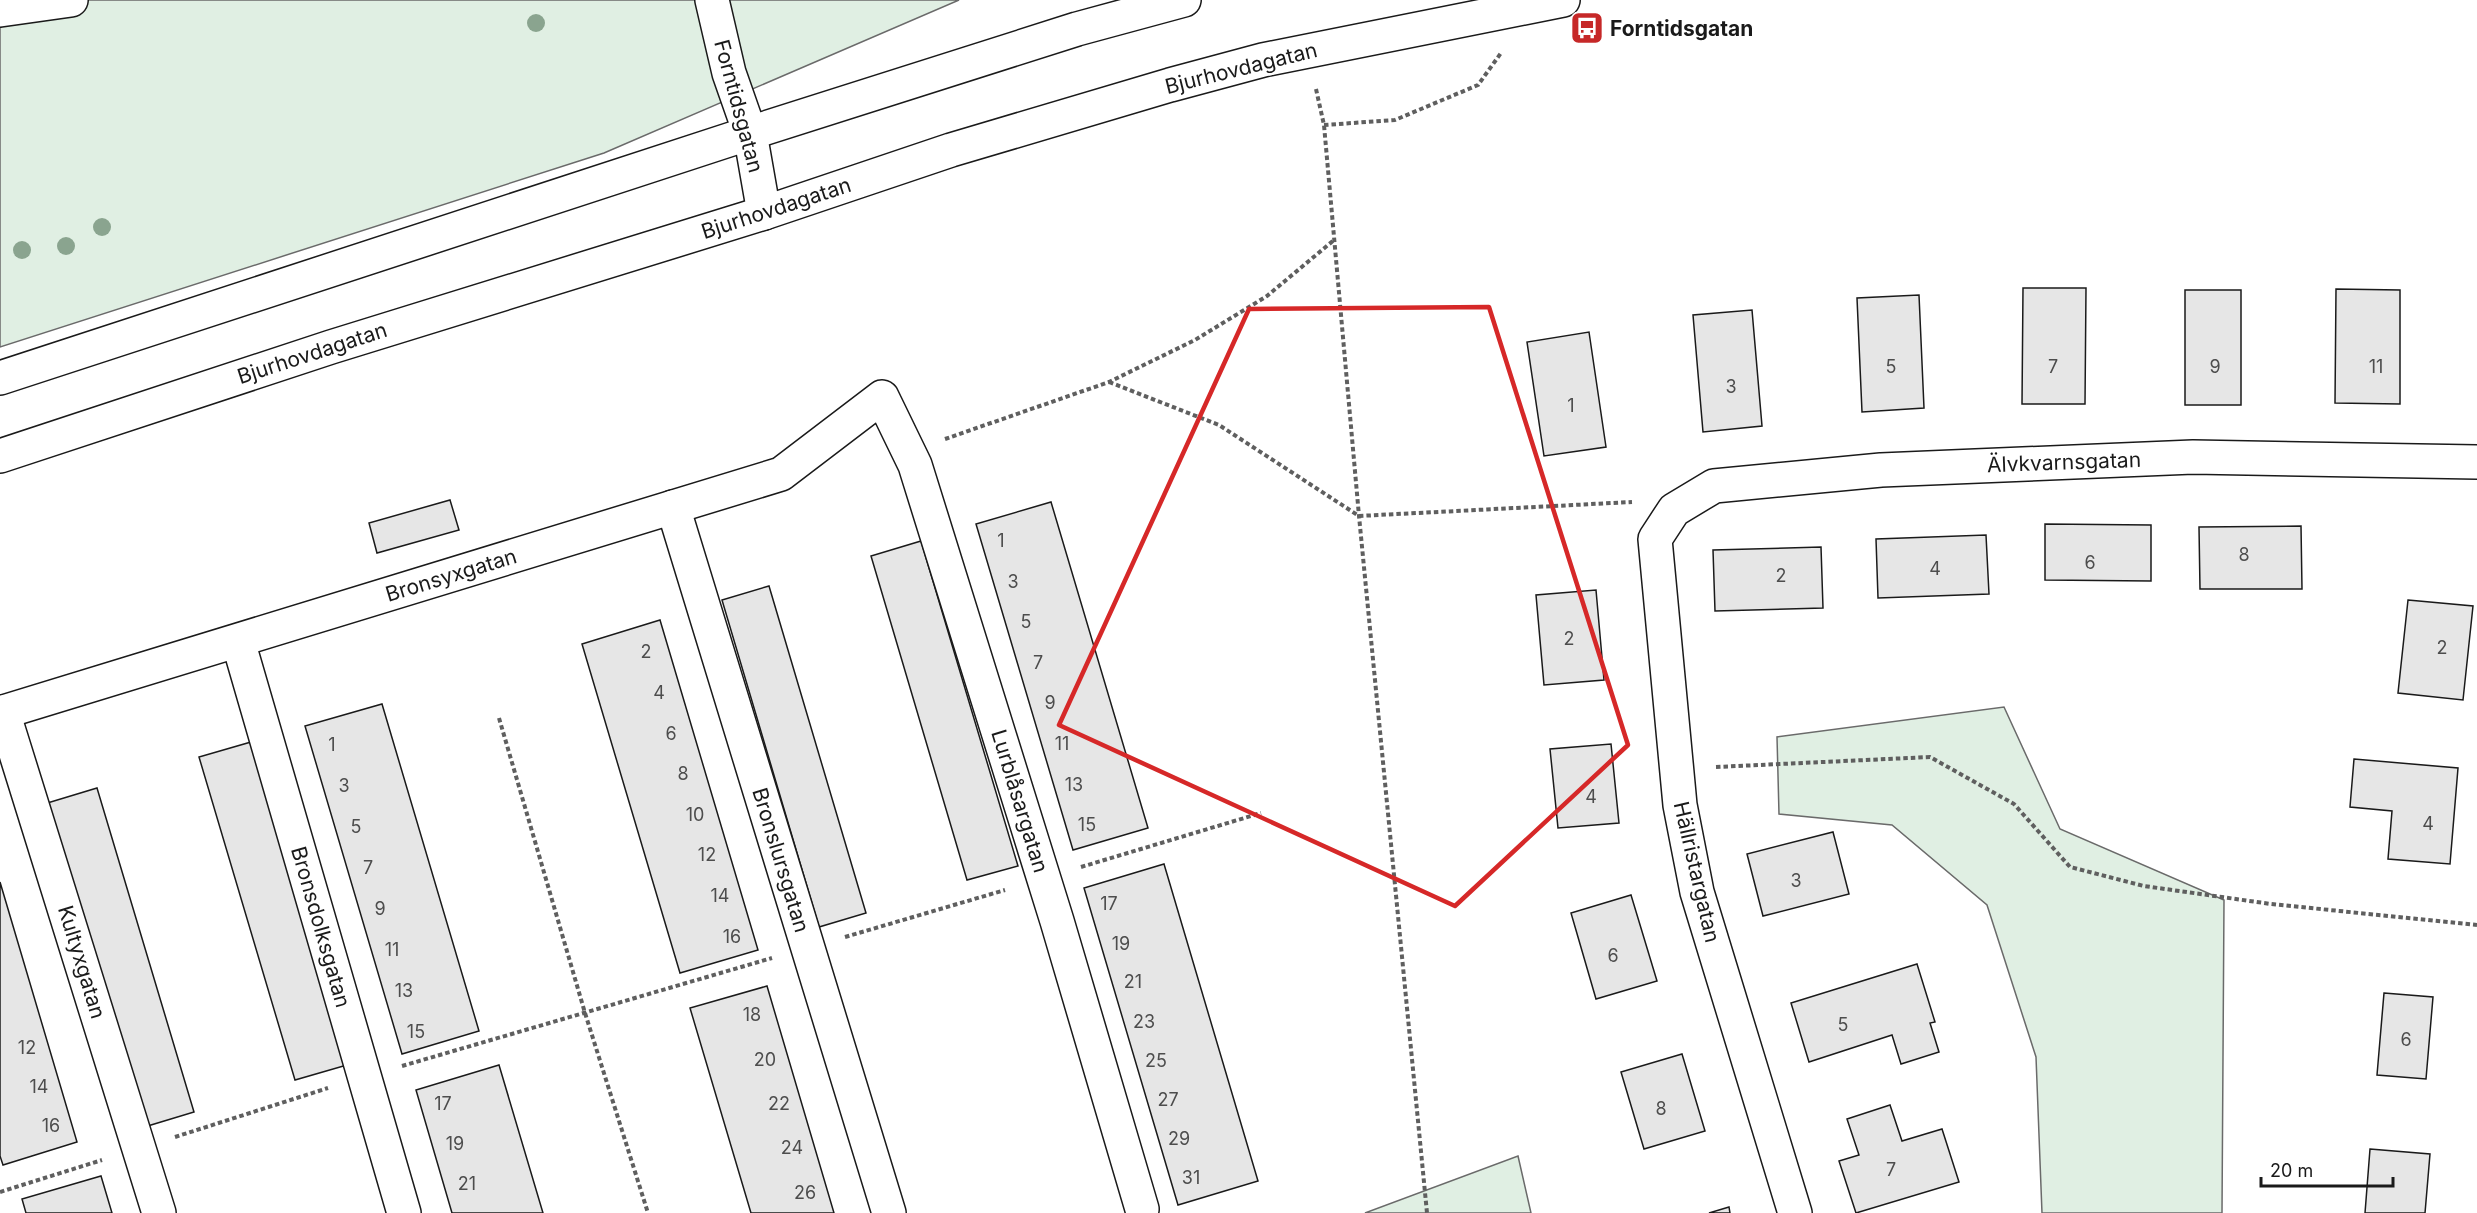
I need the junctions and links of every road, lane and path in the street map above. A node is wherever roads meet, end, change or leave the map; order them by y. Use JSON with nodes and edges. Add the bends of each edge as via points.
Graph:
{"nodes":[{"id":1,"x":71,"y":0,"type":"edge"},
{"id":2,"x":712,"y":0,"type":"edge"},
{"id":3,"x":1184,"y":0,"type":"edge"},
{"id":4,"x":1563,"y":0,"type":"edge"},
{"id":5,"x":0,"y":10,"type":"edge"},
{"id":6,"x":1504,"y":49,"type":"dead end"},
{"id":7,"x":1315,"y":84,"type":"dead end"},
{"id":8,"x":1324,"y":125,"type":"junction"},
{"id":9,"x":750,"y":133,"type":"junction"},
{"id":10,"x":764,"y":213,"type":"junction"},
{"id":11,"x":1334,"y":240,"type":"junction"},
{"id":12,"x":0,"y":378,"type":"edge"},
{"id":13,"x":1109,"y":382,"type":"junction"},
{"id":14,"x":882,"y":397,"type":"joint"},
{"id":15,"x":938,"y":434,"type":"dead end"},
{"id":16,"x":0,"y":456,"type":"edge"},
{"id":17,"x":2477,"y":462,"type":"edge"},
{"id":18,"x":673,"y":507,"type":"junction"},
{"id":19,"x":1359,"y":516,"type":"junction"},
{"id":20,"x":1669,"y":516,"type":"junction"},
{"id":21,"x":238,"y":641,"type":"junction"},
{"id":22,"x":2,"y":713,"type":"edge"},
{"id":23,"x":499,"y":718,"type":"dead end"},
{"id":24,"x":1676,"y":769,"type":"junction"},
{"id":25,"x":1261,"y":813,"type":"dead end"},
{"id":26,"x":1044,"y":878,"type":"junction"},
{"id":27,"x":2477,"y":925,"type":"edge"},
{"id":28,"x":808,"y":948,"type":"junction"},
{"id":29,"x":585,"y":1013,"type":"junction"},
{"id":30,"x":365,"y":1076,"type":"junction"},
{"id":31,"x":140,"y":1148,"type":"junction"},
{"id":32,"x":0,"y":1191,"type":"edge"},
{"id":33,"x":1142,"y":1209,"type":"dead end"},
{"id":34,"x":159,"y":1213,"type":"edge"},
{"id":35,"x":404,"y":1213,"type":"edge"},
{"id":36,"x":648,"y":1213,"type":"edge"},
{"id":37,"x":889,"y":1213,"type":"edge"},
{"id":38,"x":1427,"y":1213,"type":"edge"},
{"id":39,"x":1795,"y":1213,"type":"edge"}],
"edges":[{"from":1,"to":5,"type":"street"},
{"from":2,"to":9,"type":"street","name":"Forntidsgatan","via":[[729,73]]},
{"from":3,"to":9,"type":"street","via":[[1077,29]]},
{"from":4,"to":10,"type":"street","name":"Bjurhovdagatan","via":[[1239,66],[951,150]]},
{"from":6,"to":8,"type":"path","via":[[1478,85],[1395,120]]},
{"from":7,"to":8,"type":"path"},
{"from":8,"to":11,"type":"path"},
{"from":9,"to":10,"type":"street","name":"Forntidsgatan"},
{"from":9,"to":12,"type":"street"},
{"from":10,"to":16,"type":"street","name":"Bjurhovdagatan","via":[[331,347]]},
{"from":11,"to":13,"type":"path","via":[[1267,296],[1195,340]]},
{"from":11,"to":19,"type":"path"},
{"from":13,"to":15,"type":"path","via":[[947,440]]},
{"from":13,"to":19,"type":"path","via":[[1219,425]]},
{"from":14,"to":18,"type":"street","name":"Bronsyxgatan","via":[[782,474]]},
{"from":14,"to":26,"type":"street","name":"Lurblåsargatan","via":[[915,465]]},
{"from":17,"to":20,"type":"street","name":"Älvkvarnsgatan","via":[[2193,457],[1881,470],[1714,486]]},
{"from":18,"to":21,"type":"street","name":"Bronsyxgatan"},
{"from":18,"to":28,"type":"street","name":"Bronslursgatan"},
{"from":19,"to":20,"type":"path","via":[[1636,502]]},
{"from":19,"to":38,"type":"path"},
{"from":20,"to":24,"type":"street","name":"Hällristargatan","via":[[1655,539]]},
{"from":21,"to":22,"type":"street","name":"Bronsyxgatan"},
{"from":21,"to":30,"type":"street","name":"Bronsdolksgatan"},
{"from":22,"to":31,"type":"street","name":"Kultyxgatan"},
{"from":23,"to":29,"type":"path"},
{"from":24,"to":27,"type":"path","via":[[1930,757],[2014,804],[2070,867],[2144,886],[2271,904]]},
{"from":24,"to":39,"type":"street","name":"Hällristargatan","via":[[1697,892]]},
{"from":25,"to":26,"type":"path"},
{"from":26,"to":28,"type":"path"},
{"from":26,"to":33,"type":"street","name":"Lurblåsargatan"},
{"from":28,"to":29,"type":"path"},
{"from":28,"to":37,"type":"street","name":"Bronslursgatan"},
{"from":29,"to":30,"type":"path"},
{"from":29,"to":36,"type":"path"},
{"from":30,"to":31,"type":"path"},
{"from":30,"to":35,"type":"street","name":"Bronsdolksgatan"},
{"from":31,"to":32,"type":"path"},
{"from":31,"to":34,"type":"street","name":"Kultyxgatan"}]}
